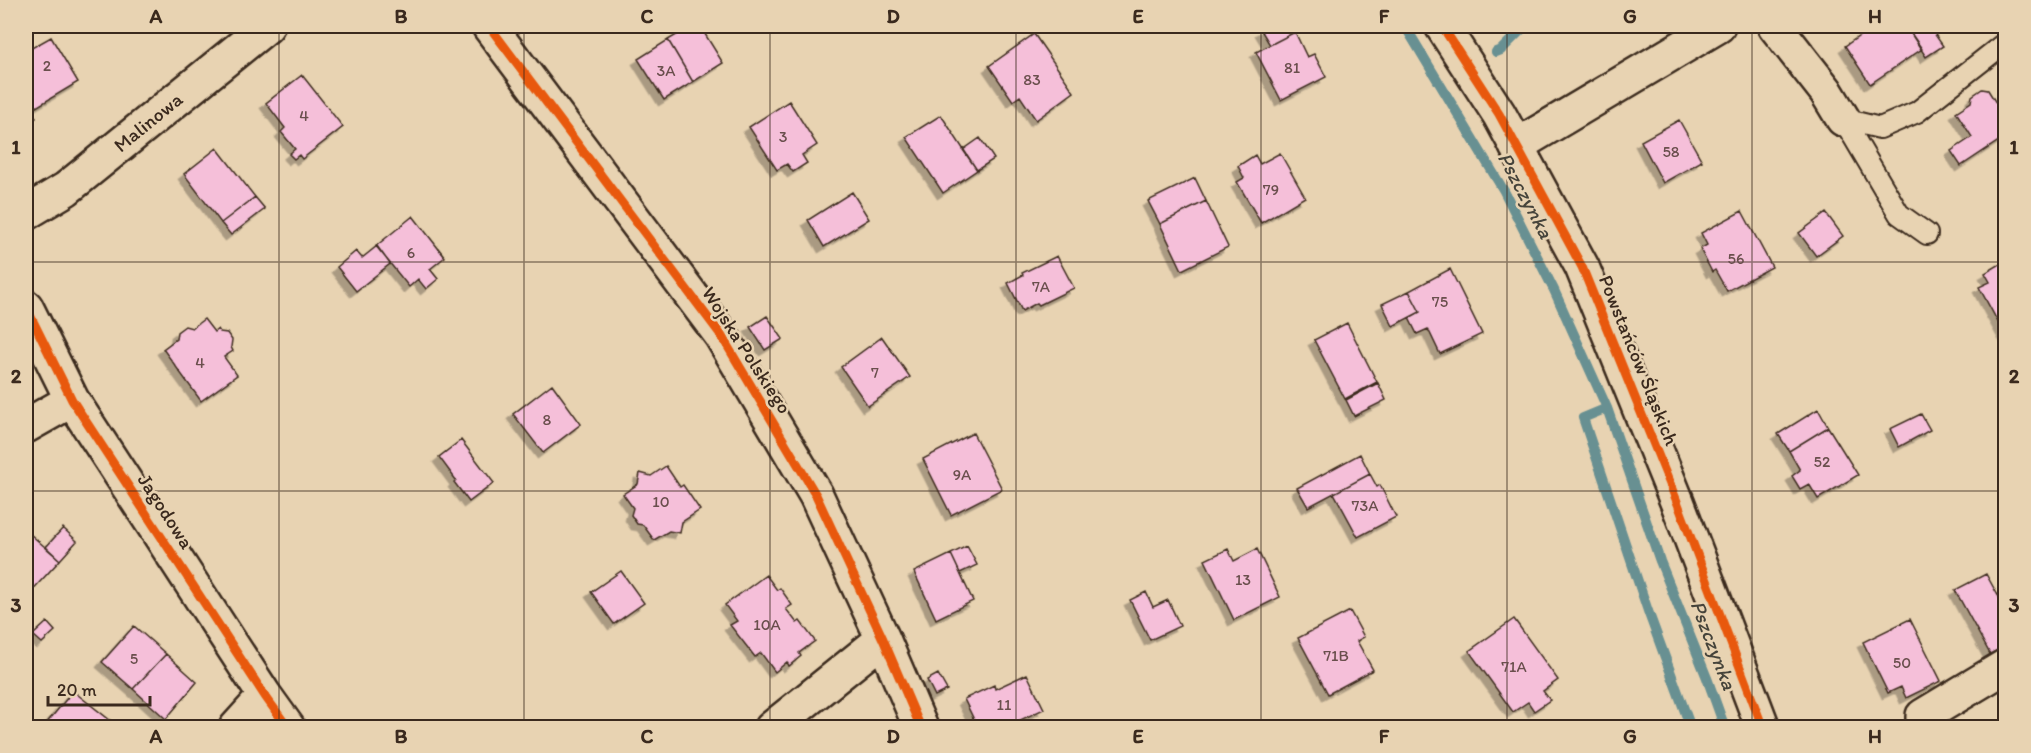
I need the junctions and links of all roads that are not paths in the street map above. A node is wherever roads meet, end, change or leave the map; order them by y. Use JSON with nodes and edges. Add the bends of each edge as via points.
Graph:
{"nodes":[{"id":1,"x":267,"y":26,"type":"edge"},
{"id":2,"x":489,"y":26,"type":"edge"},
{"id":3,"x":1442,"y":26,"type":"edge"},
{"id":4,"x":1718,"y":26,"type":"edge"},
{"id":5,"x":1775,"y":26,"type":"edge"},
{"id":6,"x":2006,"y":42,"type":"edge"},
{"id":7,"x":1843,"y":119,"type":"junction"},
{"id":8,"x":1516,"y":146,"type":"junction"},
{"id":9,"x":26,"y":213,"type":"edge"},
{"id":10,"x":1927,"y":234,"type":"dead end"},
{"id":11,"x":26,"y":307,"type":"edge"},
{"id":12,"x":72,"y":400,"type":"junction"},
{"id":13,"x":26,"y":426,"type":"edge"},
{"id":14,"x":883,"y":639,"type":"junction"},
{"id":15,"x":2006,"y":666,"type":"edge"},
{"id":16,"x":265,"y":696,"type":"junction"},
{"id":17,"x":236,"y":728,"type":"edge"},
{"id":18,"x":288,"y":728,"type":"edge"},
{"id":19,"x":772,"y":728,"type":"edge"},
{"id":20,"x":921,"y":728,"type":"edge"},
{"id":21,"x":1763,"y":728,"type":"edge"},
{"id":22,"x":1923,"y":728,"type":"edge"}],
"edges":[{"from":1,"to":9,"type":"street","name":"Malinowa","via":[[66,189]]},
{"from":2,"to":14,"type":"street","name":"Wojska Polskiego","via":[[721,335],[816,495]]},
{"from":3,"to":8,"type":"street","name":"Powstańców Śląskich"},
{"from":4,"to":8,"type":"street"},
{"from":5,"to":7,"type":"street"},
{"from":6,"to":7,"type":"lane","via":[[1917,112],[1880,128]]},
{"from":7,"to":10,"type":"lane","via":[[1899,213]]},
{"from":8,"to":21,"type":"street","name":"Powstańców Śląskich","via":[[1582,267]]},
{"from":11,"to":12,"type":"street","name":"Jagodowa"},
{"from":12,"to":13,"type":"street"},
{"from":12,"to":16,"type":"street","name":"Jagodowa"},
{"from":14,"to":19,"type":"street"},
{"from":14,"to":20,"type":"street","name":"Wojska Polskiego"},
{"from":15,"to":22,"type":"street","via":[[1923,716]]},
{"from":16,"to":17,"type":"street"},
{"from":16,"to":18,"type":"street","name":"Jagodowa"}]}
